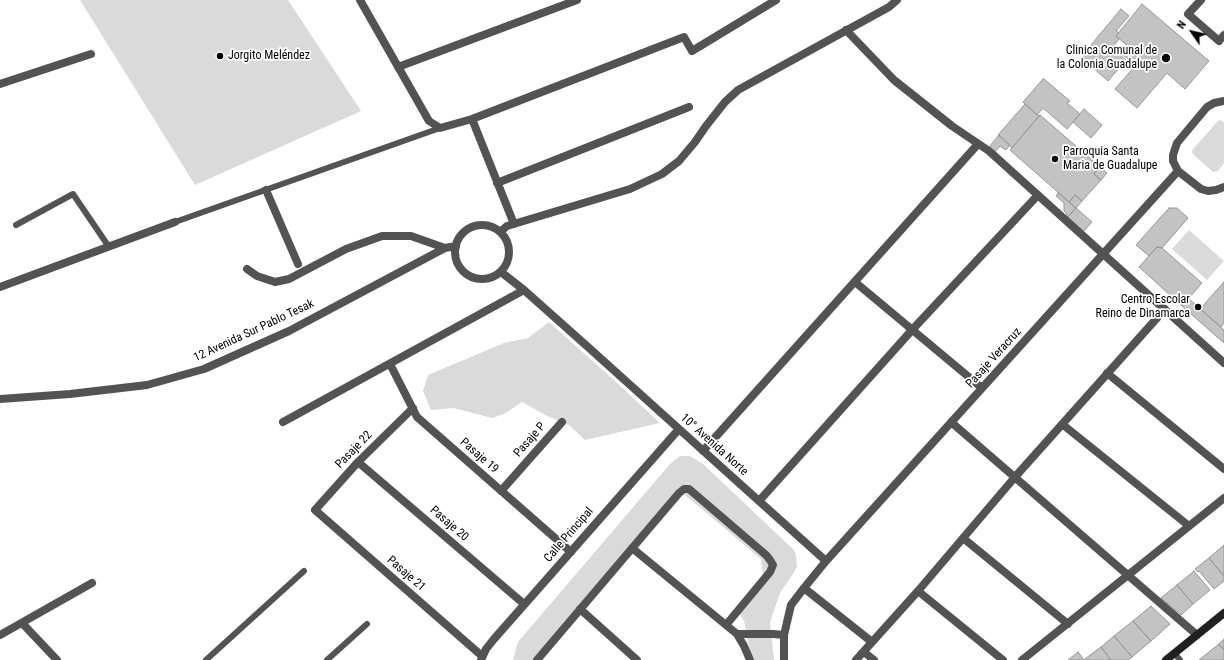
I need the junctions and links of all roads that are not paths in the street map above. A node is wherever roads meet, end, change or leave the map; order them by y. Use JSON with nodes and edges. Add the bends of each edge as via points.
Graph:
{"nodes":[{"id":1,"x":360,"y":0,"type":"edge"},
{"id":2,"x":577,"y":0,"type":"edge"},
{"id":3,"x":776,"y":0,"type":"edge"},
{"id":4,"x":897,"y":0,"type":"edge"},
{"id":5,"x":1201,"y":0,"type":"edge"},
{"id":6,"x":846,"y":30,"type":"junction"},
{"id":7,"x":1224,"y":35,"type":"edge"},
{"id":8,"x":91,"y":54,"type":"dead end"},
{"id":9,"x":398,"y":67,"type":"junction"},
{"id":10,"x":0,"y":84,"type":"edge"},
{"id":11,"x":1224,"y":100,"type":"edge"},
{"id":12,"x":689,"y":107,"type":"dead end"},
{"id":13,"x":472,"y":119,"type":"junction"},
{"id":14,"x":440,"y":128,"type":"junction"},
{"id":15,"x":978,"y":144,"type":"junction"},
{"id":16,"x":1178,"y":171,"type":"junction"},
{"id":17,"x":498,"y":183,"type":"junction"},
{"id":18,"x":1224,"y":187,"type":"edge"},
{"id":19,"x":266,"y":190,"type":"junction"},
{"id":20,"x":1038,"y":195,"type":"junction"},
{"id":21,"x":175,"y":222,"type":"joint"},
{"id":22,"x":16,"y":224,"type":"dead end"},
{"id":23,"x":514,"y":224,"type":"junction"},
{"id":24,"x":500,"y":232,"type":"junction"},
{"id":25,"x":456,"y":246,"type":"junction"},
{"id":26,"x":109,"y":247,"type":"junction"},
{"id":27,"x":445,"y":248,"type":"junction"},
{"id":28,"x":1103,"y":254,"type":"junction"},
{"id":29,"x":298,"y":264,"type":"dead end"},
{"id":30,"x":247,"y":270,"type":"dead end"},
{"id":31,"x":501,"y":272,"type":"junction"},
{"id":32,"x":855,"y":282,"type":"junction"},
{"id":33,"x":0,"y":287,"type":"edge"},
{"id":34,"x":524,"y":290,"type":"junction"},
{"id":35,"x":1165,"y":310,"type":"junction"},
{"id":36,"x":912,"y":330,"type":"junction"},
{"id":37,"x":1224,"y":363,"type":"edge"},
{"id":38,"x":390,"y":364,"type":"junction"},
{"id":39,"x":1107,"y":373,"type":"junction"},
{"id":40,"x":982,"y":388,"type":"junction"},
{"id":41,"x":0,"y":399,"type":"edge"},
{"id":42,"x":412,"y":408,"type":"junction"},
{"id":43,"x":283,"y":422,"type":"dead end"},
{"id":44,"x":562,"y":422,"type":"dead end"},
{"id":45,"x":951,"y":422,"type":"junction"},
{"id":46,"x":1062,"y":424,"type":"junction"},
{"id":47,"x":679,"y":429,"type":"junction"},
{"id":48,"x":703,"y":451,"type":"junction"},
{"id":49,"x":358,"y":462,"type":"junction"},
{"id":50,"x":1224,"y":469,"type":"edge"},
{"id":51,"x":1015,"y":478,"type":"junction"},
{"id":52,"x":501,"y":491,"type":"junction"},
{"id":53,"x":1224,"y":498,"type":"edge"},
{"id":54,"x":759,"y":501,"type":"junction"},
{"id":55,"x":315,"y":510,"type":"joint"},
{"id":56,"x":1189,"y":526,"type":"junction"},
{"id":57,"x":963,"y":538,"type":"junction"},
{"id":58,"x":632,"y":548,"type":"junction"},
{"id":59,"x":571,"y":552,"type":"junction"},
{"id":60,"x":826,"y":561,"type":"junction"},
{"id":61,"x":304,"y":571,"type":"dead end"},
{"id":62,"x":1128,"y":576,"type":"junction"},
{"id":63,"x":92,"y":584,"type":"dead end"},
{"id":64,"x":804,"y":588,"type":"junction"},
{"id":65,"x":918,"y":590,"type":"junction"},
{"id":66,"x":524,"y":604,"type":"junction"},
{"id":67,"x":580,"y":609,"type":"junction"},
{"id":68,"x":1224,"y":613,"type":"edge"},
{"id":69,"x":22,"y":623,"type":"junction"},
{"id":70,"x":367,"y":624,"type":"dead end"},
{"id":71,"x":1068,"y":624,"type":"junction"},
{"id":72,"x":726,"y":625,"type":"junction"},
{"id":73,"x":737,"y":634,"type":"junction"},
{"id":74,"x":0,"y":635,"type":"edge"},
{"id":75,"x":784,"y":635,"type":"junction"},
{"id":76,"x":1197,"y":635,"type":"junction"},
{"id":77,"x":872,"y":642,"type":"junction"},
{"id":78,"x":864,"y":652,"type":"junction"},
{"id":79,"x":1174,"y":654,"type":"junction"},
{"id":80,"x":481,"y":658,"type":"edge"},
{"id":81,"x":57,"y":660,"type":"edge"},
{"id":82,"x":206,"y":660,"type":"edge"},
{"id":83,"x":328,"y":660,"type":"edge"},
{"id":84,"x":537,"y":660,"type":"edge"},
{"id":85,"x":637,"y":660,"type":"edge"},
{"id":86,"x":750,"y":660,"type":"edge"},
{"id":87,"x":784,"y":660,"type":"edge"},
{"id":88,"x":856,"y":660,"type":"edge"},
{"id":89,"x":874,"y":660,"type":"edge"},
{"id":90,"x":1003,"y":660,"type":"edge"},
{"id":91,"x":1022,"y":660,"type":"edge"},
{"id":92,"x":1166,"y":660,"type":"edge"},
{"id":93,"x":1180,"y":660,"type":"edge"}],
"edges":[{"from":1,"to":9,"type":"street"},
{"from":2,"to":9,"type":"street"},
{"from":3,"to":13,"type":"street","via":[[692,51],[684,37]]},
{"from":4,"to":6,"type":"street"},
{"from":5,"to":7,"type":"street","via":[[1188,14],[1219,41]]},
{"from":6,"to":15,"type":"street","via":[[894,80]]},
{"from":6,"to":23,"type":"street","via":[[738,90],[725,102],[679,161],[662,174],[630,189]]},
{"from":8,"to":10,"type":"street"},
{"from":9,"to":14,"type":"street","via":[[429,121]]},
{"from":11,"to":16,"type":"street","via":[[1207,107],[1177,143],[1173,158]]},
{"from":12,"to":17,"type":"street"},
{"from":13,"to":14,"type":"street"},
{"from":13,"to":17,"type":"street"},
{"from":14,"to":19,"type":"lane"},
{"from":15,"to":20,"type":"street"},
{"from":15,"to":32,"type":"street"},
{"from":16,"to":18,"type":"street","via":[[1202,189],[1208,191]]},
{"from":16,"to":28,"type":"street","name":"Pasaje Veracruz"},
{"from":17,"to":23,"type":"street"},
{"from":19,"to":21,"type":"lane"},
{"from":19,"to":29,"type":"street"},
{"from":20,"to":28,"type":"street"},
{"from":20,"to":36,"type":"street"},
{"from":21,"to":26,"type":"street"},
{"from":22,"to":26,"type":"lane","via":[[73,194]]},
{"from":23,"to":24,"type":"street"},
{"from":24,"to":25,"type":"street","via":[[482,225],[473,227],[465,232]]},
{"from":24,"to":31,"type":"street","via":[[509,248],[507,263]]},
{"from":25,"to":27,"type":"street","name":"12 Avenida Sur Pablo Tesak"},
{"from":25,"to":31,"type":"street","via":[[456,256],[466,274],[484,279]]},
{"from":26,"to":33,"type":"street"},
{"from":27,"to":30,"type":"street","via":[[411,236],[382,236],[346,249],[289,279],[275,282]]},
{"from":27,"to":41,"type":"street","name":"12 Avenida Sur Pablo Tesak","via":[[289,331],[204,369],[147,385]]},
{"from":28,"to":35,"type":"street"},
{"from":28,"to":40,"type":"street","name":"Pasaje Veracruz"},
{"from":31,"to":34,"type":"street","name":"10° Avenida Norte"},
{"from":32,"to":36,"type":"street"},
{"from":32,"to":48,"type":"street"},
{"from":34,"to":38,"type":"street"},
{"from":34,"to":47,"type":"street","name":"10° Avenida Norte"},
{"from":35,"to":37,"type":"street"},
{"from":35,"to":39,"type":"street"},
{"from":36,"to":40,"type":"street"},
{"from":36,"to":54,"type":"street"},
{"from":38,"to":42,"type":"street","name":"Pasaje 19"},
{"from":38,"to":43,"type":"street"},
{"from":39,"to":46,"type":"street"},
{"from":39,"to":50,"type":"street"},
{"from":40,"to":45,"type":"street","name":"Pasaje Veracruz"},
{"from":42,"to":49,"type":"street","name":"Pasaje 22"},
{"from":42,"to":52,"type":"street","name":"Pasaje 19","via":[[417,417]]},
{"from":44,"to":52,"type":"street","name":"Pasaje P"},
{"from":45,"to":51,"type":"street"},
{"from":45,"to":60,"type":"street","name":"Pasaje Veracruz"},
{"from":46,"to":51,"type":"street"},
{"from":46,"to":56,"type":"street"},
{"from":47,"to":48,"type":"street","name":"10° Avenida Norte"},
{"from":47,"to":59,"type":"street","name":"Calle Principal"},
{"from":48,"to":54,"type":"street","name":"10° Avenida Norte"},
{"from":49,"to":55,"type":"street","name":"Pasaje 22"},
{"from":49,"to":66,"type":"street","name":"Pasaje 20"},
{"from":51,"to":57,"type":"street"},
{"from":51,"to":62,"type":"street"},
{"from":52,"to":59,"type":"street","name":"Pasaje 19"},
{"from":53,"to":56,"type":"street"},
{"from":54,"to":60,"type":"street","name":"10° Avenida Norte"},
{"from":55,"to":80,"type":"street","name":"Pasaje 21"},
{"from":56,"to":62,"type":"street"},
{"from":57,"to":65,"type":"street"},
{"from":57,"to":71,"type":"street"},
{"from":58,"to":67,"type":"street"},
{"from":58,"to":72,"type":"street"},
{"from":58,"to":72,"type":"street","via":[[678,493],[689,489],[766,555],[772,565],[770,572]]},
{"from":59,"to":66,"type":"street","name":"Calle Principal"},
{"from":60,"to":64,"type":"street"},
{"from":61,"to":82,"type":"lane"},
{"from":62,"to":71,"type":"street"},
{"from":62,"to":76,"type":"street"},
{"from":63,"to":69,"type":"street"},
{"from":64,"to":75,"type":"street","via":[[791,605]]},
{"from":64,"to":77,"type":"street"},
{"from":65,"to":77,"type":"street"},
{"from":65,"to":90,"type":"street"},
{"from":66,"to":80,"type":"street","name":"Calle Principal"},
{"from":67,"to":84,"type":"street"},
{"from":67,"to":85,"type":"street"},
{"from":68,"to":76,"type":"main road"},
{"from":69,"to":74,"type":"street"},
{"from":69,"to":81,"type":"street"},
{"from":70,"to":83,"type":"lane"},
{"from":71,"to":91,"type":"street"},
{"from":72,"to":73,"type":"street"},
{"from":73,"to":75,"type":"street"},
{"from":73,"to":86,"type":"street"},
{"from":75,"to":87,"type":"street"},
{"from":76,"to":79,"type":"main road"},
{"from":77,"to":78,"type":"street"},
{"from":78,"to":88,"type":"street"},
{"from":78,"to":89,"type":"street"},
{"from":79,"to":92,"type":"main road"},
{"from":79,"to":93,"type":"lane"}]}
